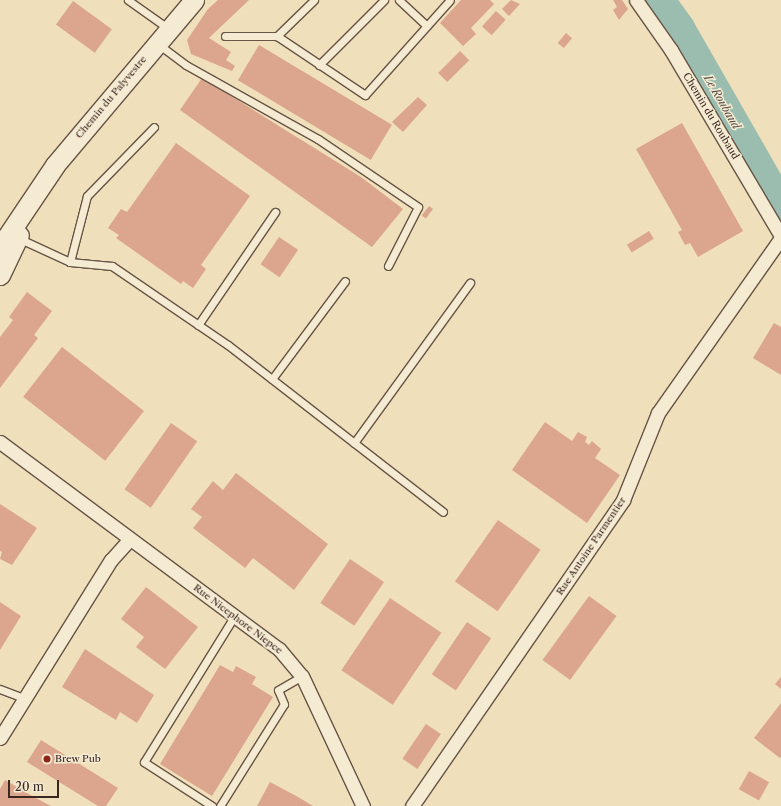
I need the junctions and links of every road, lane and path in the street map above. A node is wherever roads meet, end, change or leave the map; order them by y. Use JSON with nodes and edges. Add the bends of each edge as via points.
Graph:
{"nodes":[{"id":1,"x":128,"y":0,"type":"edge"},
{"id":2,"x":194,"y":0,"type":"edge"},
{"id":3,"x":314,"y":0,"type":"edge"},
{"id":4,"x":384,"y":0,"type":"edge"},
{"id":5,"x":399,"y":0,"type":"edge"},
{"id":6,"x":450,"y":0,"type":"edge"},
{"id":7,"x":636,"y":0,"type":"edge"},
{"id":8,"x":427,"y":26,"type":"junction"},
{"id":9,"x":163,"y":36,"type":"junction"},
{"id":10,"x":225,"y":36,"type":"dead end"},
{"id":11,"x":277,"y":36,"type":"junction"},
{"id":12,"x":319,"y":65,"type":"junction"},
{"id":13,"x":154,"y":127,"type":"dead end"},
{"id":14,"x":32,"y":198,"type":"junction"},
{"id":15,"x":275,"y":212,"type":"dead end"},
{"id":16,"x":18,"y":237,"type":"junction"},
{"id":17,"x":781,"y":237,"type":"edge"},
{"id":18,"x":0,"y":247,"type":"edge"},
{"id":19,"x":70,"y":262,"type":"junction"},
{"id":20,"x":388,"y":266,"type":"dead end"},
{"id":21,"x":0,"y":275,"type":"edge"},
{"id":22,"x":345,"y":281,"type":"dead end"},
{"id":23,"x":470,"y":283,"type":"dead end"},
{"id":24,"x":198,"y":325,"type":"junction"},
{"id":25,"x":272,"y":379,"type":"junction"},
{"id":26,"x":0,"y":442,"type":"edge"},
{"id":27,"x":354,"y":443,"type":"junction"},
{"id":28,"x":443,"y":512,"type":"dead end"},
{"id":29,"x":130,"y":540,"type":"junction"},
{"id":30,"x":235,"y":615,"type":"junction"},
{"id":31,"x":302,"y":676,"type":"junction"},
{"id":32,"x":0,"y":689,"type":"edge"},
{"id":33,"x":24,"y":698,"type":"junction"},
{"id":34,"x":0,"y":738,"type":"edge"},
{"id":35,"x":212,"y":806,"type":"edge"},
{"id":36,"x":220,"y":806,"type":"edge"},
{"id":37,"x":363,"y":806,"type":"edge"},
{"id":38,"x":412,"y":806,"type":"edge"}],
"edges":[{"from":1,"to":9,"type":"lane"},
{"from":2,"to":9,"type":"street","name":"Chemin du Palyvestre"},
{"from":3,"to":11,"type":"lane"},
{"from":4,"to":12,"type":"lane"},
{"from":5,"to":8,"type":"lane"},
{"from":6,"to":8,"type":"lane"},
{"from":7,"to":17,"type":"street","name":"Chemin du Roubaud","via":[[671,50]]},
{"from":8,"to":12,"type":"lane","via":[[365,95]]},
{"from":9,"to":14,"type":"street","name":"Chemin du Palyvestre","via":[[55,165]]},
{"from":9,"to":20,"type":"lane","via":[[186,65],[318,139],[418,208]]},
{"from":10,"to":11,"type":"lane"},
{"from":11,"to":12,"type":"lane"},
{"from":13,"to":19,"type":"lane","via":[[86,196]]},
{"from":14,"to":16,"type":"street","name":"Chemin du Palyvestre"},
{"from":14,"to":18,"type":"street","name":"Chemin du Palyvestre"},
{"from":15,"to":24,"type":"lane"},
{"from":16,"to":19,"type":"lane"},
{"from":16,"to":21,"type":"street","name":"Chemin du Palyvestre"},
{"from":17,"to":38,"type":"street","name":"Rue Antoine Parmentier","via":[[658,413],[623,500]]},
{"from":19,"to":24,"type":"lane","via":[[112,266]]},
{"from":22,"to":25,"type":"lane"},
{"from":23,"to":27,"type":"lane"},
{"from":24,"to":25,"type":"lane"},
{"from":25,"to":27,"type":"lane"},
{"from":26,"to":29,"type":"street","name":"Rue Nicephore Niepce"},
{"from":27,"to":28,"type":"lane"},
{"from":29,"to":30,"type":"street","name":"Rue Nicephore Niepce"},
{"from":29,"to":33,"type":"street","via":[[111,560]]},
{"from":30,"to":31,"type":"street","name":"Rue Nicephore Niepce","via":[[280,649]]},
{"from":30,"to":35,"type":"lane","via":[[144,762]]},
{"from":31,"to":36,"type":"lane","via":[[278,690],[284,704]]},
{"from":31,"to":37,"type":"street","name":"Rue Nicephore Niepce"},
{"from":32,"to":33,"type":"lane"},
{"from":33,"to":34,"type":"street"}]}
